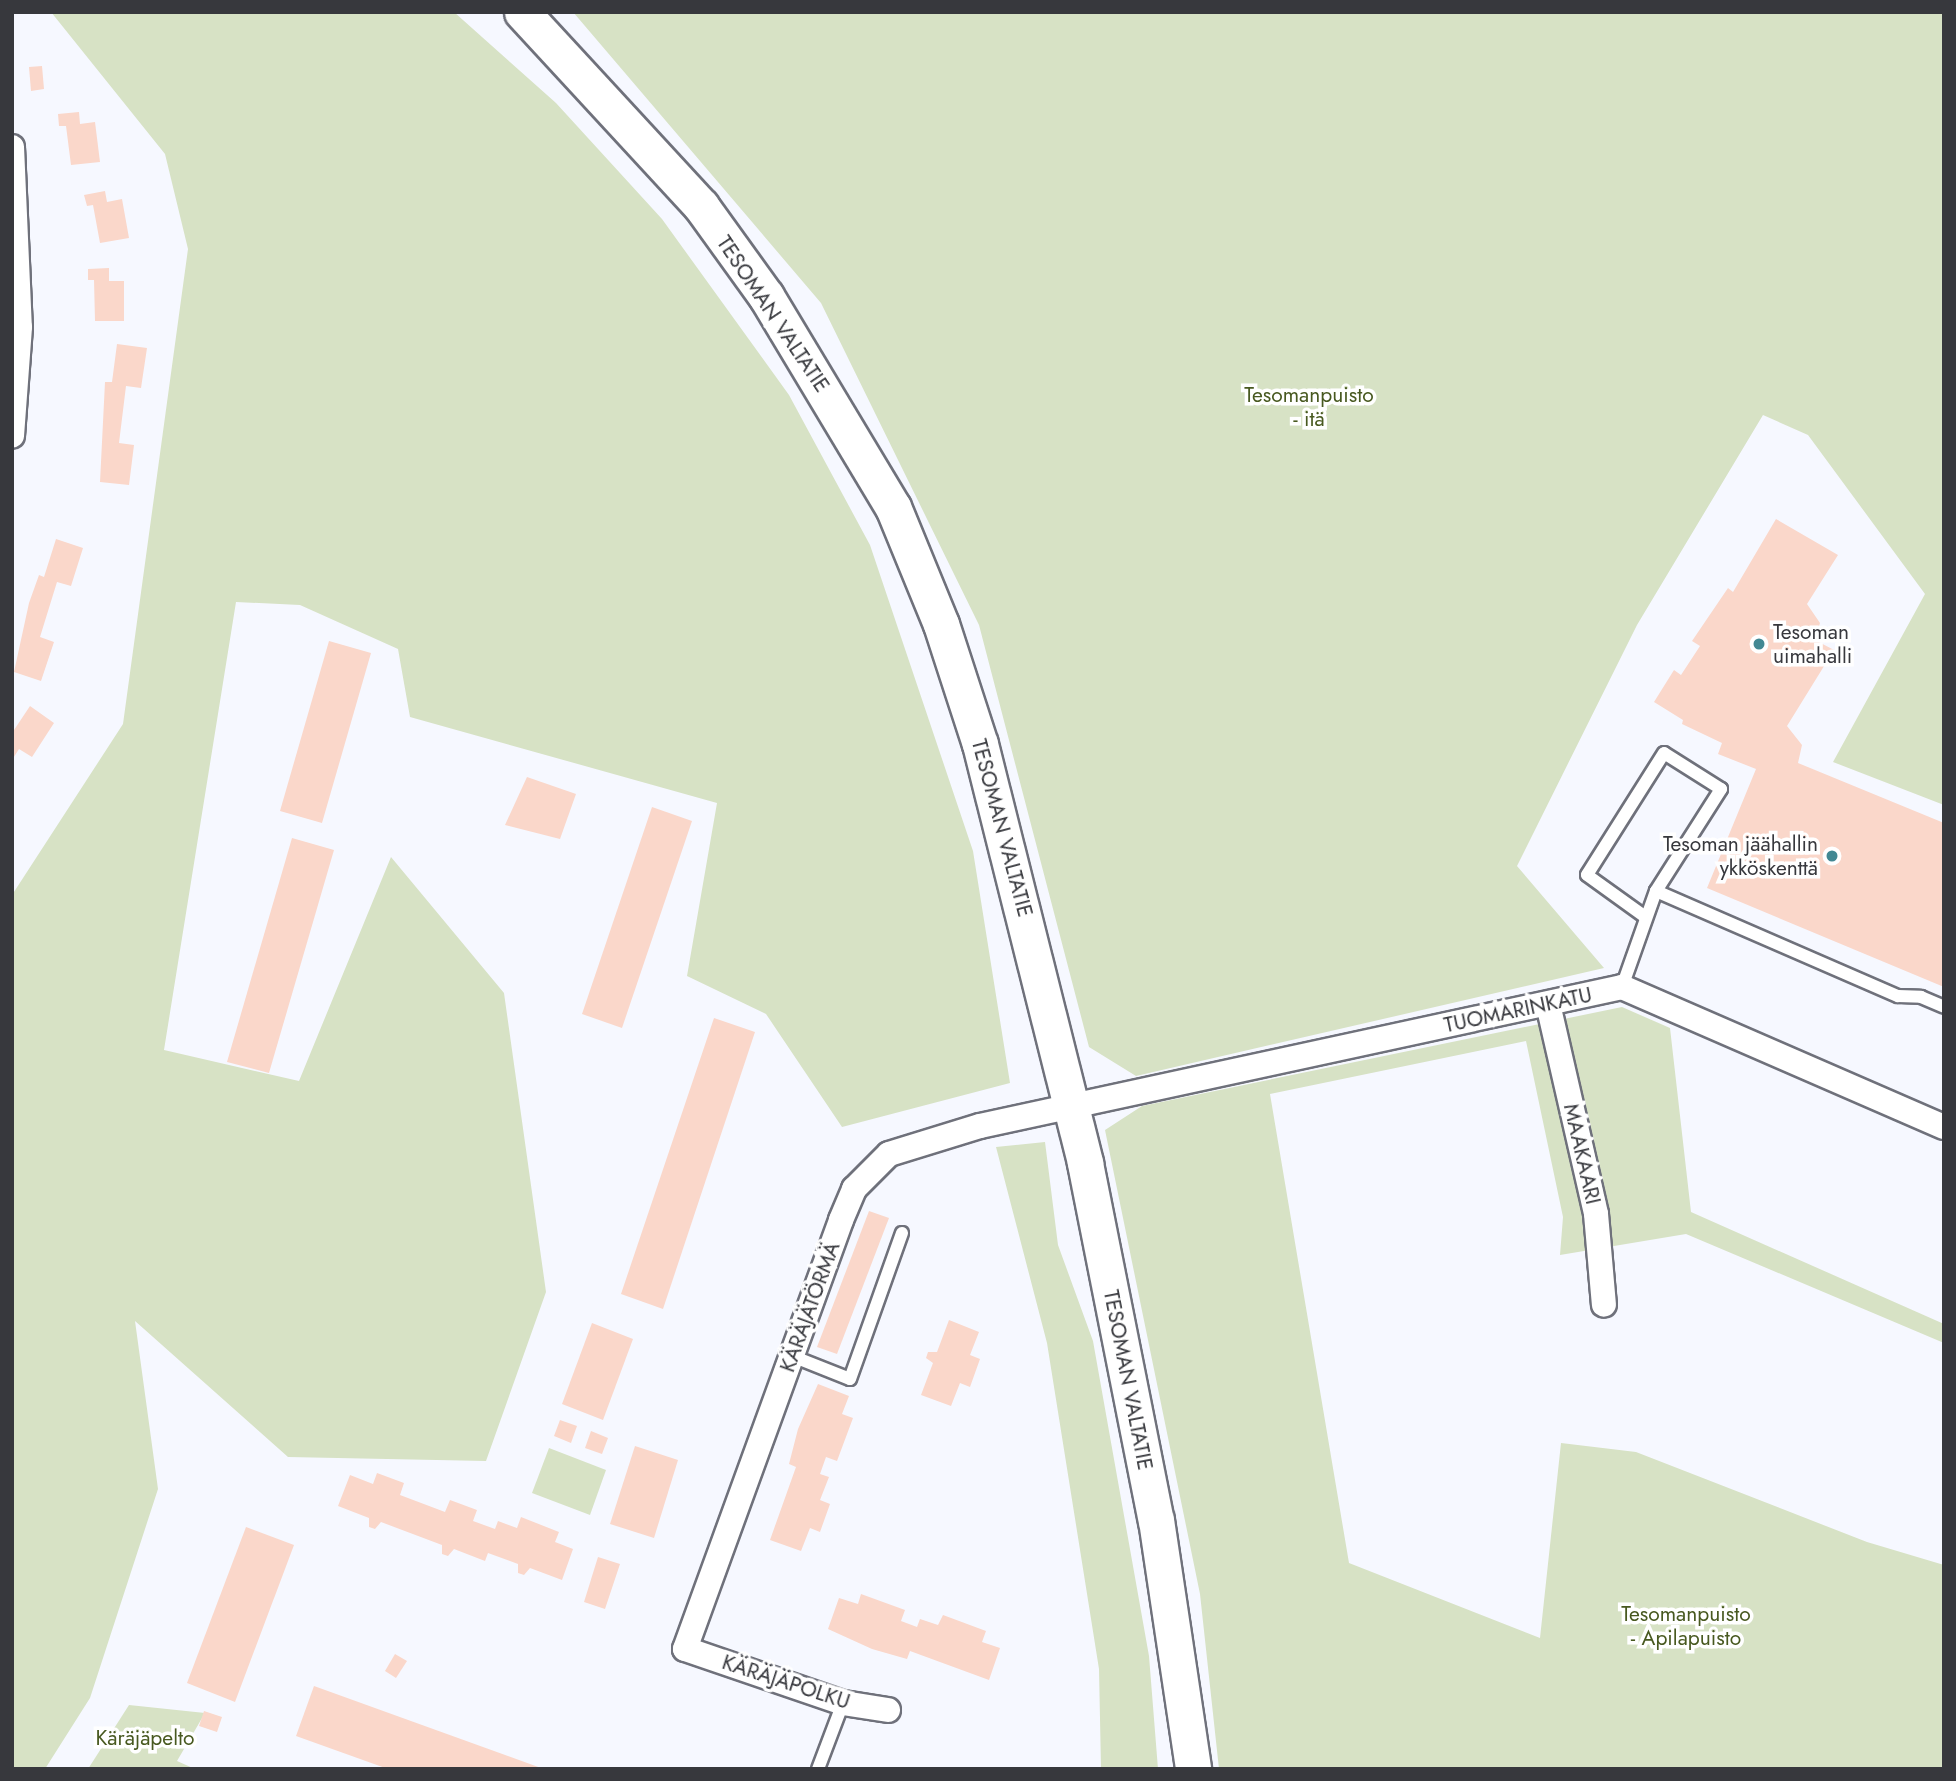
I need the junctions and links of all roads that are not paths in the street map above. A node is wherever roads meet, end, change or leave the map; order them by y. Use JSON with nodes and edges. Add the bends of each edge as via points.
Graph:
{"nodes":[{"id":1,"x":522,"y":12,"type":"edge"},
{"id":2,"x":12,"y":147,"type":"edge"},
{"id":3,"x":12,"y":436,"type":"edge"},
{"id":4,"x":1656,"y":891,"type":"junction"},
{"id":5,"x":1644,"y":916,"type":"junction"},
{"id":6,"x":1622,"y":987,"type":"junction"},
{"id":7,"x":1548,"y":1004,"type":"junction"},
{"id":8,"x":1944,"y":1007,"type":"edge"},
{"id":9,"x":1070,"y":1105,"type":"junction"},
{"id":10,"x":1944,"y":1127,"type":"edge"},
{"id":11,"x":902,"y":1233,"type":"dead end"},
{"id":12,"x":1604,"y":1306,"type":"dead end"},
{"id":13,"x":792,"y":1356,"type":"junction"},
{"id":14,"x":685,"y":1649,"type":"joint"},
{"id":15,"x":843,"y":1703,"type":"junction"},
{"id":16,"x":888,"y":1710,"type":"dead end"},
{"id":17,"x":818,"y":1769,"type":"edge"},
{"id":18,"x":1193,"y":1769,"type":"edge"}],
"edges":[{"from":1,"to":9,"type":"main road","name":"TESOMAN VALTATIE","via":[[701,206],[766,296],[893,507],[940,624],[980,744]]},
{"from":2,"to":3,"type":"street","via":[[20,327]]},
{"from":4,"to":5,"type":"lane"},
{"from":4,"to":5,"type":"lane","via":[[1721,789],[1664,753],[1587,875]]},
{"from":4,"to":8,"type":"lane","via":[[1898,996]]},
{"from":5,"to":6,"type":"lane"},
{"from":6,"to":7,"type":"street","name":"TUOMARINKATU"},
{"from":6,"to":10,"type":"street","name":"TUOMARINKATU"},
{"from":7,"to":9,"type":"street","name":"TUOMARINKATU"},
{"from":7,"to":12,"type":"street","name":"MAAKAARI","via":[[1596,1214]]},
{"from":9,"to":13,"type":"street","name":"KÄRÄJÄTÖRMÄ","via":[[912,1144],[867,1171],[841,1220]]},
{"from":9,"to":18,"type":"main road","name":"TESOMAN VALTATIE","via":[[1156,1520]]},
{"from":11,"to":13,"type":"lane","via":[[850,1379]]},
{"from":13,"to":14,"type":"street","name":"KÄRÄJÄTÖRMÄ"},
{"from":14,"to":15,"type":"street","name":"KÄRÄJÄPOLKU"},
{"from":15,"to":16,"type":"street","name":"KÄRÄJÄPOLKU"},
{"from":15,"to":17,"type":"lane"}]}
